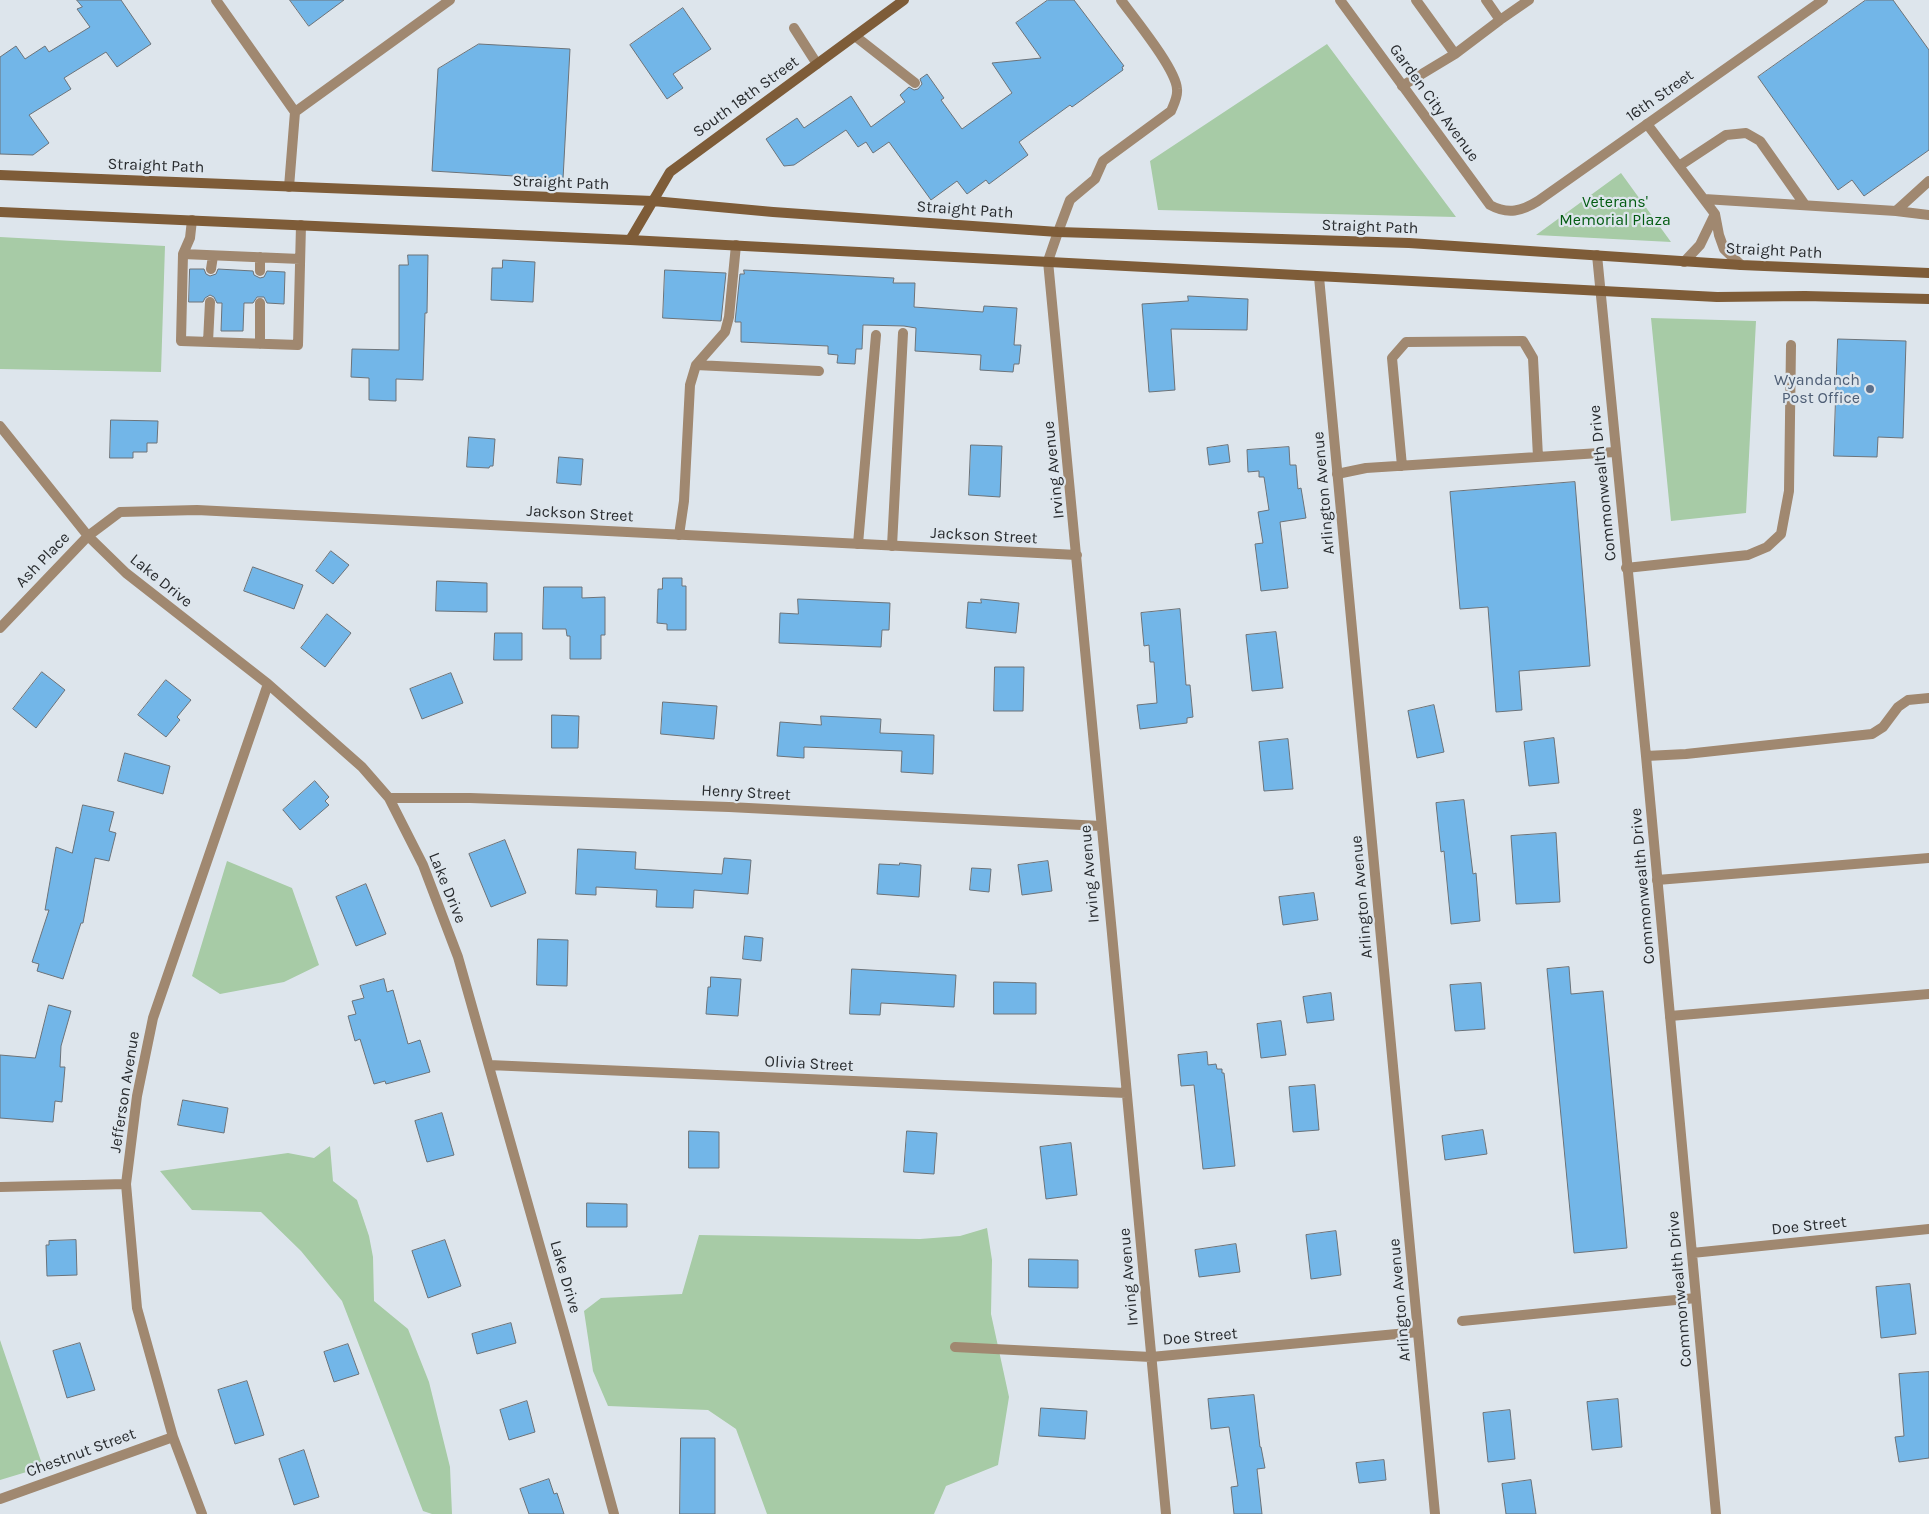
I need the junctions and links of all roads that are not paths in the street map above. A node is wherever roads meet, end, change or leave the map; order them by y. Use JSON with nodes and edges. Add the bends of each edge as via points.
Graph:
{"nodes":[{"id":1,"x":216,"y":0,"type":"edge"},
{"id":2,"x":450,"y":0,"type":"edge"},
{"id":3,"x":904,"y":0,"type":"edge"},
{"id":4,"x":1121,"y":0,"type":"edge"},
{"id":5,"x":1340,"y":0,"type":"edge"},
{"id":6,"x":1416,"y":0,"type":"edge"},
{"id":7,"x":1486,"y":0,"type":"edge"},
{"id":8,"x":1528,"y":0,"type":"edge"},
{"id":9,"x":1823,"y":0,"type":"edge"},
{"id":10,"x":1500,"y":20,"type":"junction"},
{"id":11,"x":794,"y":28,"type":"dead end"},
{"id":12,"x":855,"y":36,"type":"junction"},
{"id":13,"x":1455,"y":54,"type":"junction"},
{"id":14,"x":818,"y":64,"type":"junction"},
{"id":15,"x":915,"y":83,"type":"dead end"},
{"id":16,"x":1402,"y":86,"type":"junction"},
{"id":17,"x":295,"y":112,"type":"junction"},
{"id":18,"x":1647,"y":124,"type":"junction"},
{"id":19,"x":1679,"y":166,"type":"junction"},
{"id":20,"x":0,"y":175,"type":"edge"},
{"id":21,"x":1929,"y":181,"type":"edge"},
{"id":22,"x":289,"y":187,"type":"junction"},
{"id":23,"x":1704,"y":199,"type":"junction"},
{"id":24,"x":653,"y":201,"type":"junction"},
{"id":25,"x":1805,"y":205,"type":"junction"},
{"id":26,"x":1896,"y":211,"type":"junction"},
{"id":27,"x":0,"y":212,"type":"edge"},
{"id":28,"x":1512,"y":212,"type":"joint"},
{"id":29,"x":1715,"y":214,"type":"junction"},
{"id":30,"x":1929,"y":215,"type":"edge"},
{"id":31,"x":192,"y":220,"type":"junction"},
{"id":32,"x":301,"y":225,"type":"junction"},
{"id":33,"x":1058,"y":232,"type":"junction"},
{"id":34,"x":630,"y":240,"type":"junction"},
{"id":35,"x":736,"y":245,"type":"junction"},
{"id":36,"x":183,"y":254,"type":"junction"},
{"id":37,"x":213,"y":256,"type":"junction"},
{"id":38,"x":1597,"y":256,"type":"junction"},
{"id":39,"x":260,"y":257,"type":"junction"},
{"id":40,"x":300,"y":259,"type":"junction"},
{"id":41,"x":1048,"y":261,"type":"junction"},
{"id":42,"x":1684,"y":262,"type":"junction"},
{"id":43,"x":1741,"y":265,"type":"junction"},
{"id":44,"x":211,"y":269,"type":"dead end"},
{"id":45,"x":260,"y":271,"type":"dead end"},
{"id":46,"x":1929,"y":272,"type":"edge"},
{"id":47,"x":1319,"y":277,"type":"junction"},
{"id":48,"x":1600,"y":289,"type":"junction"},
{"id":49,"x":1929,"y":299,"type":"edge"},
{"id":50,"x":210,"y":302,"type":"dead end"},
{"id":51,"x":260,"y":303,"type":"dead end"},
{"id":52,"x":903,"y":334,"type":"dead end"},
{"id":53,"x":876,"y":335,"type":"dead end"},
{"id":54,"x":208,"y":342,"type":"junction"},
{"id":55,"x":260,"y":344,"type":"junction"},
{"id":56,"x":1791,"y":345,"type":"dead end"},
{"id":57,"x":696,"y":365,"type":"junction"},
{"id":58,"x":819,"y":371,"type":"dead end"},
{"id":59,"x":0,"y":426,"type":"edge"},
{"id":60,"x":1615,"y":452,"type":"junction"},
{"id":61,"x":1538,"y":457,"type":"junction"},
{"id":62,"x":1402,"y":466,"type":"junction"},
{"id":63,"x":1337,"y":474,"type":"junction"},
{"id":64,"x":679,"y":534,"type":"junction"},
{"id":65,"x":88,"y":536,"type":"junction"},
{"id":66,"x":858,"y":544,"type":"junction"},
{"id":67,"x":892,"y":546,"type":"junction"},
{"id":68,"x":1078,"y":555,"type":"junction"},
{"id":69,"x":1626,"y":568,"type":"junction"},
{"id":70,"x":0,"y":628,"type":"edge"},
{"id":71,"x":268,"y":684,"type":"junction"},
{"id":72,"x":1929,"y":698,"type":"edge"},
{"id":73,"x":1646,"y":756,"type":"junction"},
{"id":74,"x":389,"y":798,"type":"junction"},
{"id":75,"x":1101,"y":826,"type":"junction"},
{"id":76,"x":1929,"y":858,"type":"edge"},
{"id":77,"x":1657,"y":880,"type":"junction"},
{"id":78,"x":1929,"y":994,"type":"edge"},
{"id":79,"x":1670,"y":1016,"type":"junction"},
{"id":80,"x":489,"y":1065,"type":"junction"},
{"id":81,"x":1126,"y":1093,"type":"junction"},
{"id":82,"x":126,"y":1184,"type":"junction"},
{"id":83,"x":0,"y":1187,"type":"edge"},
{"id":84,"x":1929,"y":1229,"type":"edge"},
{"id":85,"x":1692,"y":1253,"type":"junction"},
{"id":86,"x":1696,"y":1298,"type":"junction"},
{"id":87,"x":1462,"y":1321,"type":"dead end"},
{"id":88,"x":1418,"y":1332,"type":"junction"},
{"id":89,"x":955,"y":1347,"type":"dead end"},
{"id":90,"x":1151,"y":1357,"type":"junction"},
{"id":91,"x":173,"y":1436,"type":"junction"},
{"id":92,"x":0,"y":1498,"type":"edge"},
{"id":93,"x":202,"y":1514,"type":"edge"},
{"id":94,"x":614,"y":1514,"type":"edge"},
{"id":95,"x":1166,"y":1514,"type":"edge"},
{"id":96,"x":1435,"y":1514,"type":"edge"},
{"id":97,"x":1716,"y":1514,"type":"edge"}],
"edges":[{"from":1,"to":17,"type":"street"},
{"from":2,"to":17,"type":"street"},
{"from":3,"to":12,"type":"main road","name":"South 18th Street"},
{"from":4,"to":33,"type":"street","name":"Irving Avenue","via":[[1172,72],[1178,88],[1176,100],[1171,111],[1103,161],[1095,179],[1070,200]]},
{"from":5,"to":16,"type":"street","name":"Garden City Avenue"},
{"from":6,"to":13,"type":"street"},
{"from":7,"to":10,"type":"street"},
{"from":8,"to":10,"type":"street"},
{"from":9,"to":18,"type":"street","name":"16th Street"},
{"from":10,"to":13,"type":"street"},
{"from":11,"to":14,"type":"street"},
{"from":12,"to":14,"type":"main road","name":"South 18th Street"},
{"from":12,"to":15,"type":"street"},
{"from":13,"to":16,"type":"street"},
{"from":14,"to":24,"type":"main road","name":"South 18th Street","via":[[670,172]]},
{"from":16,"to":28,"type":"street","name":"Garden City Avenue","via":[[1490,206]]},
{"from":17,"to":22,"type":"street"},
{"from":18,"to":19,"type":"street"},
{"from":18,"to":28,"type":"street","name":"16th Street","via":[[1538,201]]},
{"from":19,"to":23,"type":"street"},
{"from":19,"to":25,"type":"street","via":[[1726,135],[1746,133],[1760,141]]},
{"from":20,"to":22,"type":"main road","name":"Straight Path"},
{"from":21,"to":26,"type":"street"},
{"from":22,"to":24,"type":"main road","name":"Straight Path"},
{"from":23,"to":25,"type":"street"},
{"from":23,"to":29,"type":"street"},
{"from":24,"to":33,"type":"main road","name":"Straight Path"},
{"from":24,"to":34,"type":"main road","name":"South 18th Street"},
{"from":25,"to":26,"type":"street"},
{"from":26,"to":30,"type":"street"},
{"from":27,"to":31,"type":"main road"},
{"from":29,"to":42,"type":"street","via":[[1700,245]]},
{"from":29,"to":43,"type":"street","via":[[1724,249]]},
{"from":31,"to":32,"type":"main road"},
{"from":31,"to":36,"type":"street","via":[[190,238]]},
{"from":32,"to":34,"type":"main road"},
{"from":32,"to":40,"type":"street"},
{"from":33,"to":38,"type":"main road","name":"Straight Path","via":[[1409,243]]},
{"from":33,"to":41,"type":"street","name":"Irving Avenue"},
{"from":34,"to":35,"type":"main road"},
{"from":35,"to":41,"type":"main road"},
{"from":35,"to":57,"type":"street","via":[[725,332]]},
{"from":36,"to":37,"type":"street"},
{"from":36,"to":54,"type":"street","via":[[181,341]]},
{"from":37,"to":39,"type":"street"},
{"from":37,"to":44,"type":"street"},
{"from":38,"to":42,"type":"main road","name":"Straight Path"},
{"from":38,"to":48,"type":"street","name":"Commonwealth Drive"},
{"from":39,"to":40,"type":"street"},
{"from":39,"to":45,"type":"street"},
{"from":40,"to":55,"type":"street","via":[[298,345]]},
{"from":41,"to":47,"type":"main road"},
{"from":41,"to":68,"type":"street","name":"Irving Avenue"},
{"from":42,"to":43,"type":"main road","name":"Straight Path"},
{"from":43,"to":46,"type":"main road","name":"Straight Path"},
{"from":47,"to":48,"type":"main road"},
{"from":47,"to":63,"type":"street","name":"Arlington Avenue"},
{"from":48,"to":49,"type":"main road","via":[[1718,296]]},
{"from":48,"to":60,"type":"street","name":"Commonwealth Drive"},
{"from":50,"to":54,"type":"street"},
{"from":51,"to":55,"type":"street"},
{"from":52,"to":67,"type":"street"},
{"from":53,"to":66,"type":"street"},
{"from":54,"to":55,"type":"street"},
{"from":56,"to":69,"type":"street","via":[[1789,491],[1781,534],[1767,547],[1748,555]]},
{"from":57,"to":58,"type":"street"},
{"from":57,"to":64,"type":"street","via":[[690,386],[684,501]]},
{"from":59,"to":65,"type":"street","name":"Lake Drive"},
{"from":60,"to":61,"type":"street"},
{"from":60,"to":69,"type":"street","name":"Commonwealth Drive"},
{"from":61,"to":62,"type":"street"},
{"from":61,"to":62,"type":"street","via":[[1533,358],[1523,341],[1406,342],[1392,358]]},
{"from":62,"to":63,"type":"street"},
{"from":63,"to":88,"type":"street","name":"Arlington Avenue"},
{"from":64,"to":65,"type":"street","name":"Jackson Street","via":[[197,510],[120,512]]},
{"from":64,"to":66,"type":"street","name":"Jackson Street"},
{"from":65,"to":70,"type":"street","name":"Ash Place"},
{"from":65,"to":71,"type":"street","name":"Lake Drive","via":[[126,572]]},
{"from":66,"to":67,"type":"street","name":"Jackson Street"},
{"from":67,"to":68,"type":"street","name":"Jackson Street"},
{"from":68,"to":75,"type":"street","name":"Irving Avenue"},
{"from":69,"to":73,"type":"street","name":"Commonwealth Drive"},
{"from":71,"to":74,"type":"street","name":"Lake Drive","via":[[362,768]]},
{"from":71,"to":82,"type":"street","name":"Jefferson Avenue","via":[[153,1018],[137,1096]]},
{"from":72,"to":73,"type":"street","via":[[1908,700],[1898,707],[1884,727],[1872,734]]},
{"from":73,"to":77,"type":"street","name":"Commonwealth Drive"},
{"from":74,"to":75,"type":"street","name":"Henry Street","via":[[729,808]]},
{"from":74,"to":80,"type":"street","name":"Lake Drive","via":[[423,865],[458,957]]},
{"from":75,"to":81,"type":"street","name":"Irving Avenue"},
{"from":76,"to":77,"type":"street"},
{"from":77,"to":79,"type":"street","name":"Commonwealth Drive"},
{"from":78,"to":79,"type":"street"},
{"from":79,"to":85,"type":"street","name":"Commonwealth Drive"},
{"from":80,"to":81,"type":"street","name":"Olivia Street"},
{"from":80,"to":94,"type":"street","name":"Lake Drive"},
{"from":81,"to":90,"type":"street","name":"Irving Avenue"},
{"from":82,"to":83,"type":"street"},
{"from":82,"to":91,"type":"street","name":"Jefferson Avenue","via":[[137,1308]]},
{"from":84,"to":85,"type":"street","name":"Doe Street"},
{"from":85,"to":86,"type":"street","name":"Commonwealth Drive"},
{"from":86,"to":87,"type":"street"},
{"from":86,"to":97,"type":"street","name":"Commonwealth Drive"},
{"from":88,"to":90,"type":"street","name":"Doe Street"},
{"from":88,"to":96,"type":"street","name":"Arlington Avenue"},
{"from":89,"to":90,"type":"street","name":"Doe Street"},
{"from":90,"to":95,"type":"street","name":"Irving Avenue"},
{"from":91,"to":92,"type":"street","name":"Chestnut Street"},
{"from":91,"to":93,"type":"street","name":"Jefferson Avenue"}]}
